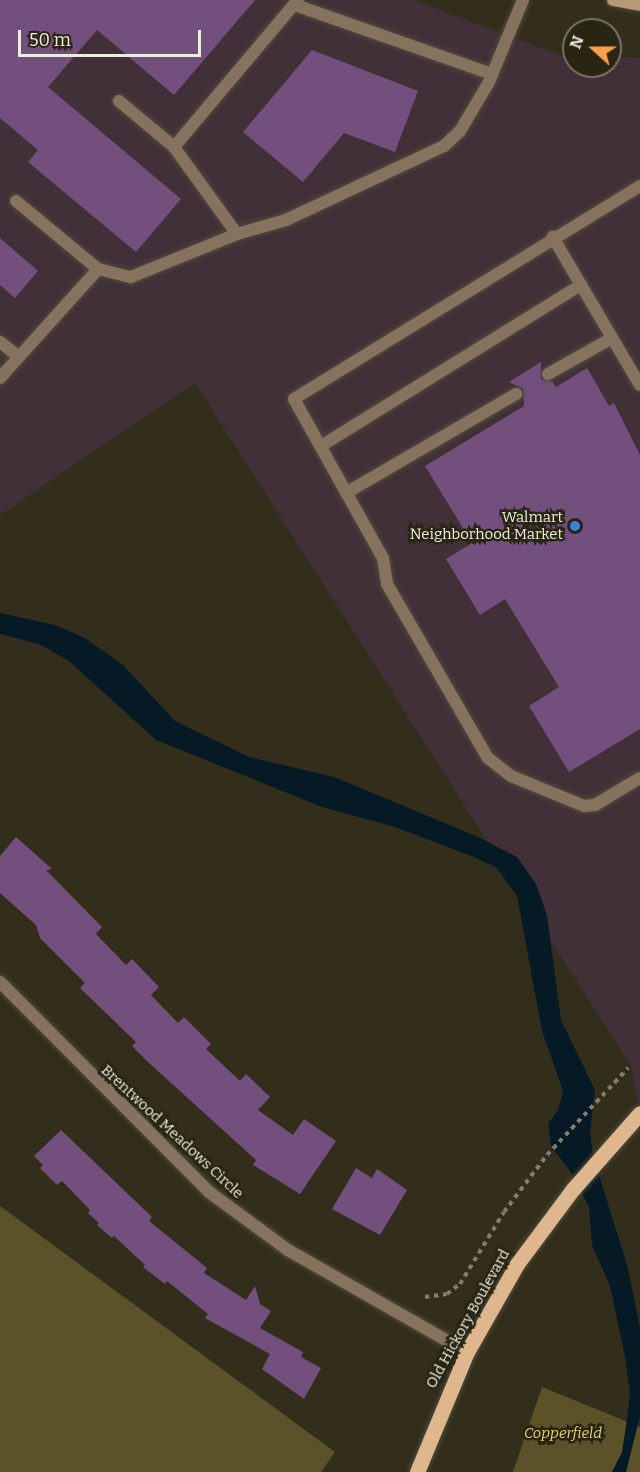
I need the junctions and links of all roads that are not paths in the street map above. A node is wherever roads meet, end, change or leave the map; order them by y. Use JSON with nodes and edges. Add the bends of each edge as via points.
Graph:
{"nodes":[{"id":1,"x":523,"y":0,"type":"edge"},
{"id":2,"x":613,"y":0,"type":"edge"},
{"id":3,"x":296,"y":3,"type":"edge"},
{"id":4,"x":640,"y":5,"type":"edge"},
{"id":5,"x":492,"y":74,"type":"junction"},
{"id":6,"x":119,"y":101,"type":"dead end"},
{"id":7,"x":174,"y":147,"type":"junction"},
{"id":8,"x":640,"y":186,"type":"edge"},
{"id":9,"x":16,"y":201,"type":"dead end"},
{"id":10,"x":237,"y":234,"type":"junction"},
{"id":11,"x":553,"y":237,"type":"junction"},
{"id":12,"x":98,"y":269,"type":"junction"},
{"id":13,"x":581,"y":285,"type":"junction"},
{"id":14,"x":612,"y":338,"type":"junction"},
{"id":15,"x":0,"y":342,"type":"edge"},
{"id":16,"x":18,"y":356,"type":"junction"},
{"id":17,"x":548,"y":374,"type":"dead end"},
{"id":18,"x":0,"y":378,"type":"edge"},
{"id":19,"x":640,"y":385,"type":"edge"},
{"id":20,"x":516,"y":394,"type":"dead end"},
{"id":21,"x":321,"y":446,"type":"junction"},
{"id":22,"x":346,"y":493,"type":"junction"},
{"id":23,"x":640,"y":778,"type":"edge"},
{"id":24,"x":0,"y":982,"type":"edge"},
{"id":25,"x":640,"y":1113,"type":"edge"},
{"id":26,"x":467,"y":1352,"type":"junction"},
{"id":27,"x":417,"y":1472,"type":"edge"}],
"edges":[{"from":1,"to":5,"type":"street"},
{"from":2,"to":4,"type":"main road"},
{"from":3,"to":5,"type":"street"},
{"from":3,"to":7,"type":"street"},
{"from":5,"to":10,"type":"street","via":[[460,130],[426,158],[286,220]]},
{"from":6,"to":7,"type":"street"},
{"from":7,"to":10,"type":"street"},
{"from":8,"to":11,"type":"street"},
{"from":9,"to":12,"type":"street"},
{"from":10,"to":12,"type":"street","via":[[131,277]]},
{"from":11,"to":13,"type":"street"},
{"from":11,"to":21,"type":"street","via":[[294,399]]},
{"from":12,"to":16,"type":"street"},
{"from":13,"to":14,"type":"street"},
{"from":13,"to":21,"type":"street"},
{"from":14,"to":17,"type":"street"},
{"from":14,"to":19,"type":"street"},
{"from":15,"to":16,"type":"street"},
{"from":16,"to":18,"type":"street"},
{"from":20,"to":22,"type":"street"},
{"from":21,"to":22,"type":"street"},
{"from":22,"to":23,"type":"street","via":[[383,558],[387,584],[493,763],[526,784],[584,806],[595,805]]},
{"from":24,"to":26,"type":"street","name":"Brentwood Meadows Circle","via":[[209,1192],[288,1250]]},
{"from":25,"to":26,"type":"main road","name":"Old Hickory Boulevard","via":[[537,1234]]},
{"from":26,"to":27,"type":"main road","name":"Old Hickory Boulevard"}]}
